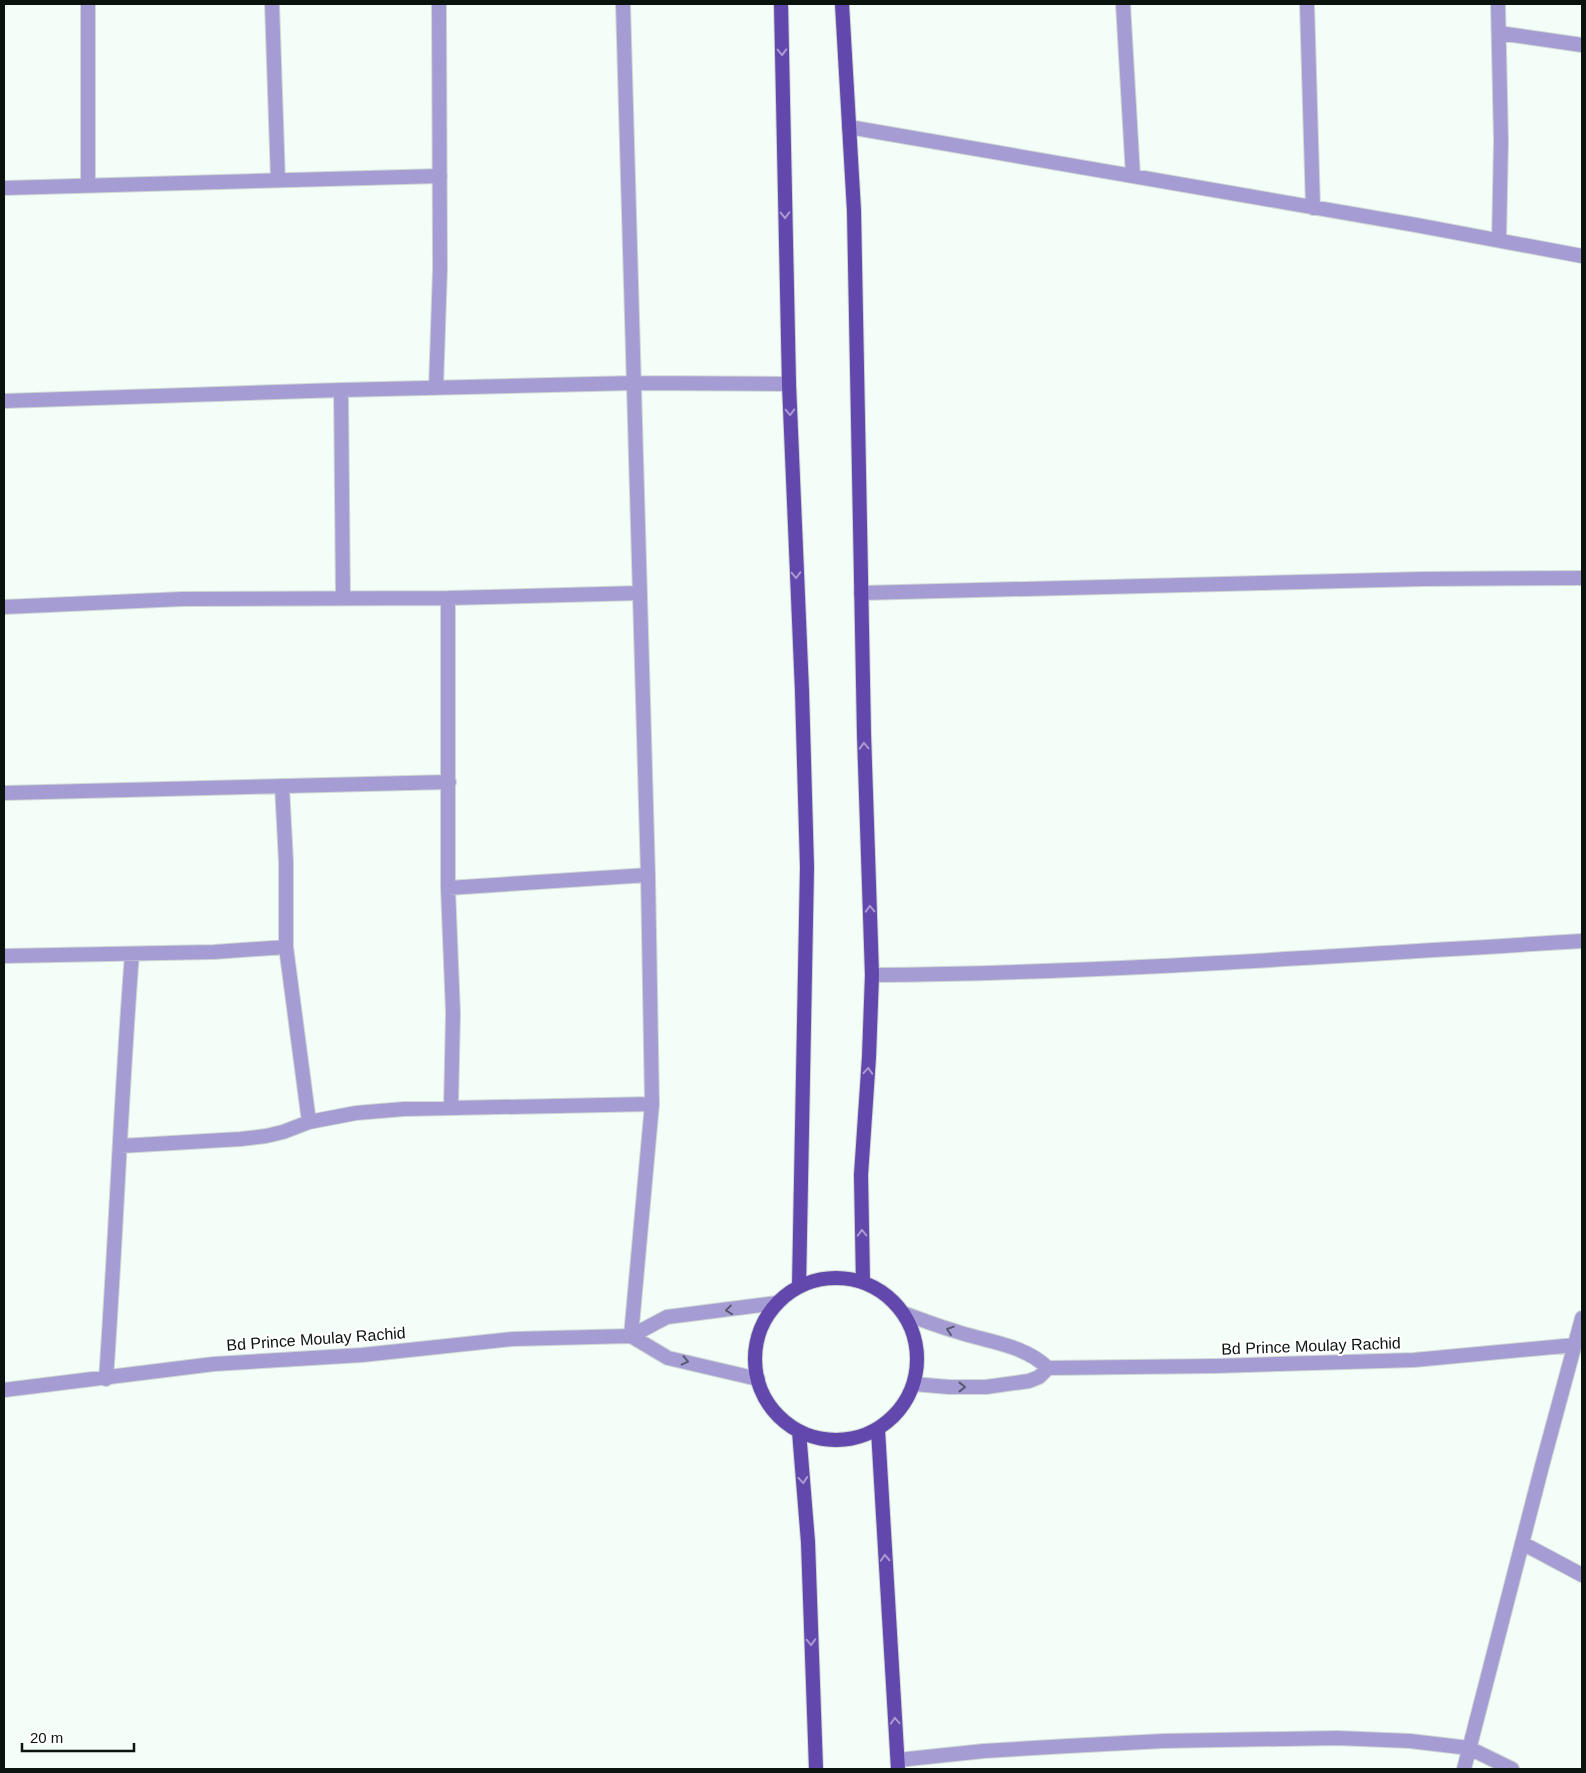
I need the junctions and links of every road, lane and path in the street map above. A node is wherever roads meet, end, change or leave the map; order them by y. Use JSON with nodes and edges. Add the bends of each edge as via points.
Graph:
{"nodes":[{"id":1,"x":88,"y":4,"type":"edge"},
{"id":2,"x":272,"y":4,"type":"edge"},
{"id":3,"x":439,"y":4,"type":"edge"},
{"id":4,"x":623,"y":4,"type":"edge"},
{"id":5,"x":781,"y":4,"type":"edge"},
{"id":6,"x":842,"y":4,"type":"edge"},
{"id":7,"x":1123,"y":4,"type":"edge"},
{"id":8,"x":1307,"y":4,"type":"edge"},
{"id":9,"x":1498,"y":4,"type":"edge"},
{"id":10,"x":1499,"y":32,"type":"junction"},
{"id":11,"x":1582,"y":45,"type":"edge"},
{"id":12,"x":849,"y":127,"type":"junction"},
{"id":13,"x":440,"y":176,"type":"junction"},
{"id":14,"x":1133,"y":176,"type":"junction"},
{"id":15,"x":278,"y":180,"type":"junction"},
{"id":16,"x":88,"y":185,"type":"junction"},
{"id":17,"x":4,"y":188,"type":"edge"},
{"id":18,"x":1313,"y":208,"type":"junction"},
{"id":19,"x":1499,"y":240,"type":"junction"},
{"id":20,"x":1582,"y":256,"type":"edge"},
{"id":21,"x":634,"y":383,"type":"junction"},
{"id":22,"x":789,"y":384,"type":"junction"},
{"id":23,"x":436,"y":388,"type":"junction"},
{"id":24,"x":342,"y":390,"type":"junction"},
{"id":25,"x":4,"y":401,"type":"edge"},
{"id":26,"x":1582,"y":578,"type":"edge"},
{"id":27,"x":640,"y":593,"type":"junction"},
{"id":28,"x":861,"y":593,"type":"junction"},
{"id":29,"x":343,"y":598,"type":"junction"},
{"id":30,"x":448,"y":598,"type":"junction"},
{"id":31,"x":4,"y":607,"type":"edge"},
{"id":32,"x":449,"y":782,"type":"junction"},
{"id":33,"x":282,"y":786,"type":"junction"},
{"id":34,"x":4,"y":793,"type":"edge"},
{"id":35,"x":648,"y":874,"type":"junction"},
{"id":36,"x":448,"y":888,"type":"junction"},
{"id":37,"x":1582,"y":941,"type":"edge"},
{"id":38,"x":286,"y":946,"type":"junction"},
{"id":39,"x":132,"y":954,"type":"junction"},
{"id":40,"x":4,"y":956,"type":"edge"},
{"id":41,"x":872,"y":975,"type":"junction"},
{"id":42,"x":652,"y":1104,"type":"junction"},
{"id":43,"x":451,"y":1107,"type":"junction"},
{"id":44,"x":309,"y":1122,"type":"junction"},
{"id":45,"x":120,"y":1146,"type":"junction"},
{"id":46,"x":863,"y":1282,"type":"junction"},
{"id":47,"x":799,"y":1287,"type":"junction"},
{"id":48,"x":777,"y":1303,"type":"junction"},
{"id":49,"x":903,"y":1313,"type":"junction"},
{"id":50,"x":1582,"y":1318,"type":"edge"},
{"id":51,"x":631,"y":1336,"type":"junction"},
{"id":52,"x":1575,"y":1345,"type":"junction"},
{"id":53,"x":1048,"y":1368,"type":"junction"},
{"id":54,"x":106,"y":1379,"type":"junction"},
{"id":55,"x":758,"y":1379,"type":"junction"},
{"id":56,"x":914,"y":1384,"type":"junction"},
{"id":57,"x":4,"y":1390,"type":"edge"},
{"id":58,"x":878,"y":1430,"type":"junction"},
{"id":59,"x":799,"y":1431,"type":"junction"},
{"id":60,"x":1522,"y":1543,"type":"junction"},
{"id":61,"x":1582,"y":1575,"type":"edge"},
{"id":62,"x":1469,"y":1748,"type":"junction"},
{"id":63,"x":898,"y":1765,"type":"edge"},
{"id":64,"x":816,"y":1769,"type":"edge"},
{"id":65,"x":1464,"y":1769,"type":"edge"},
{"id":66,"x":1512,"y":1769,"type":"edge"}],
"edges":[{"from":1,"to":16,"type":"street"},
{"from":2,"to":15,"type":"street"},
{"from":3,"to":13,"type":"street"},
{"from":4,"to":21,"type":"street"},
{"from":5,"to":22,"type":"main road","one_way":true},
{"from":6,"to":12,"type":"main road"},
{"from":7,"to":14,"type":"street"},
{"from":8,"to":18,"type":"street"},
{"from":9,"to":10,"type":"street"},
{"from":10,"to":11,"type":"street"},
{"from":10,"to":19,"type":"street"},
{"from":12,"to":14,"type":"street"},
{"from":12,"to":28,"type":"main road","via":[[854,212]]},
{"from":13,"to":15,"type":"street"},
{"from":13,"to":23,"type":"street"},
{"from":14,"to":18,"type":"street"},
{"from":15,"to":16,"type":"street"},
{"from":16,"to":17,"type":"street"},
{"from":18,"to":19,"type":"street"},
{"from":19,"to":20,"type":"street"},
{"from":21,"to":22,"type":"street"},
{"from":21,"to":23,"type":"street"},
{"from":21,"to":27,"type":"street"},
{"from":22,"to":47,"type":"main road","one_way":true,"via":[[807,867]]},
{"from":23,"to":24,"type":"street"},
{"from":24,"to":25,"type":"street"},
{"from":24,"to":29,"type":"street"},
{"from":26,"to":28,"type":"street"},
{"from":27,"to":30,"type":"street"},
{"from":27,"to":35,"type":"street"},
{"from":41,"to":28,"type":"main road","one_way":true},
{"from":29,"to":30,"type":"street"},
{"from":29,"to":31,"type":"street","via":[[182,599]]},
{"from":30,"to":32,"type":"street"},
{"from":32,"to":33,"type":"street"},
{"from":32,"to":36,"type":"street"},
{"from":33,"to":34,"type":"street"},
{"from":33,"to":38,"type":"street"},
{"from":35,"to":36,"type":"street"},
{"from":35,"to":42,"type":"street"},
{"from":36,"to":43,"type":"street","via":[[453,1013]]},
{"from":37,"to":41,"type":"street","via":[[1107,968]]},
{"from":38,"to":39,"type":"street"},
{"from":38,"to":44,"type":"street"},
{"from":39,"to":40,"type":"street"},
{"from":39,"to":45,"type":"street"},
{"from":46,"to":41,"type":"main road","one_way":true,"via":[[860,1175]]},
{"from":42,"to":43,"type":"street"},
{"from":42,"to":51,"type":"street"},
{"from":43,"to":44,"type":"street","via":[[356,1113]]},
{"from":44,"to":45,"type":"street","via":[[283,1132],[240,1139]]},
{"from":45,"to":54,"type":"street"},
{"from":46,"to":47,"type":"main road","via":[[830,1278]]},
{"from":46,"to":49,"type":"main road","via":[[885,1294]]},
{"from":47,"to":48,"type":"main road"},
{"from":48,"to":51,"type":"street","name":"Bd Prince Moulay Rachid","one_way":true,"via":[[668,1317]]},
{"from":48,"to":55,"type":"main road","via":[[765,1320],[758,1339],[755,1359]]},
{"from":53,"to":49,"type":"street","one_way":true,"via":[[1038,1358],[1022,1350]]},
{"from":49,"to":56,"type":"main road","via":[[914,1336],[918,1360]]},
{"from":50,"to":52,"type":"street"},
{"from":51,"to":54,"type":"street","name":"Bd Prince Moulay Rachid","via":[[514,1339],[362,1355],[214,1364]]},
{"from":51,"to":55,"type":"street","one_way":true,"via":[[668,1358]]},
{"from":52,"to":53,"type":"street","name":"Bd Prince Moulay Rachid","via":[[1414,1360]]},
{"from":52,"to":60,"type":"street"},
{"from":56,"to":53,"type":"street","one_way":true,"via":[[986,1387],[1029,1381]]},
{"from":54,"to":57,"type":"street","name":"Bd Prince Moulay Rachid"},
{"from":55,"to":59,"type":"main road","via":[[766,1400],[780,1418]]},
{"from":56,"to":58,"type":"main road","via":[[896,1414]]},
{"from":58,"to":59,"type":"main road","via":[[846,1440],[822,1438]]},
{"from":63,"to":58,"type":"main road","one_way":true},
{"from":59,"to":64,"type":"main road","one_way":true,"via":[[808,1542]]},
{"from":60,"to":61,"type":"street"},
{"from":60,"to":62,"type":"street"},
{"from":62,"to":63,"type":"street","via":[[1410,1741],[1337,1738],[1172,1741],[984,1750]]},
{"from":62,"to":65,"type":"street"},
{"from":62,"to":66,"type":"street"}]}
